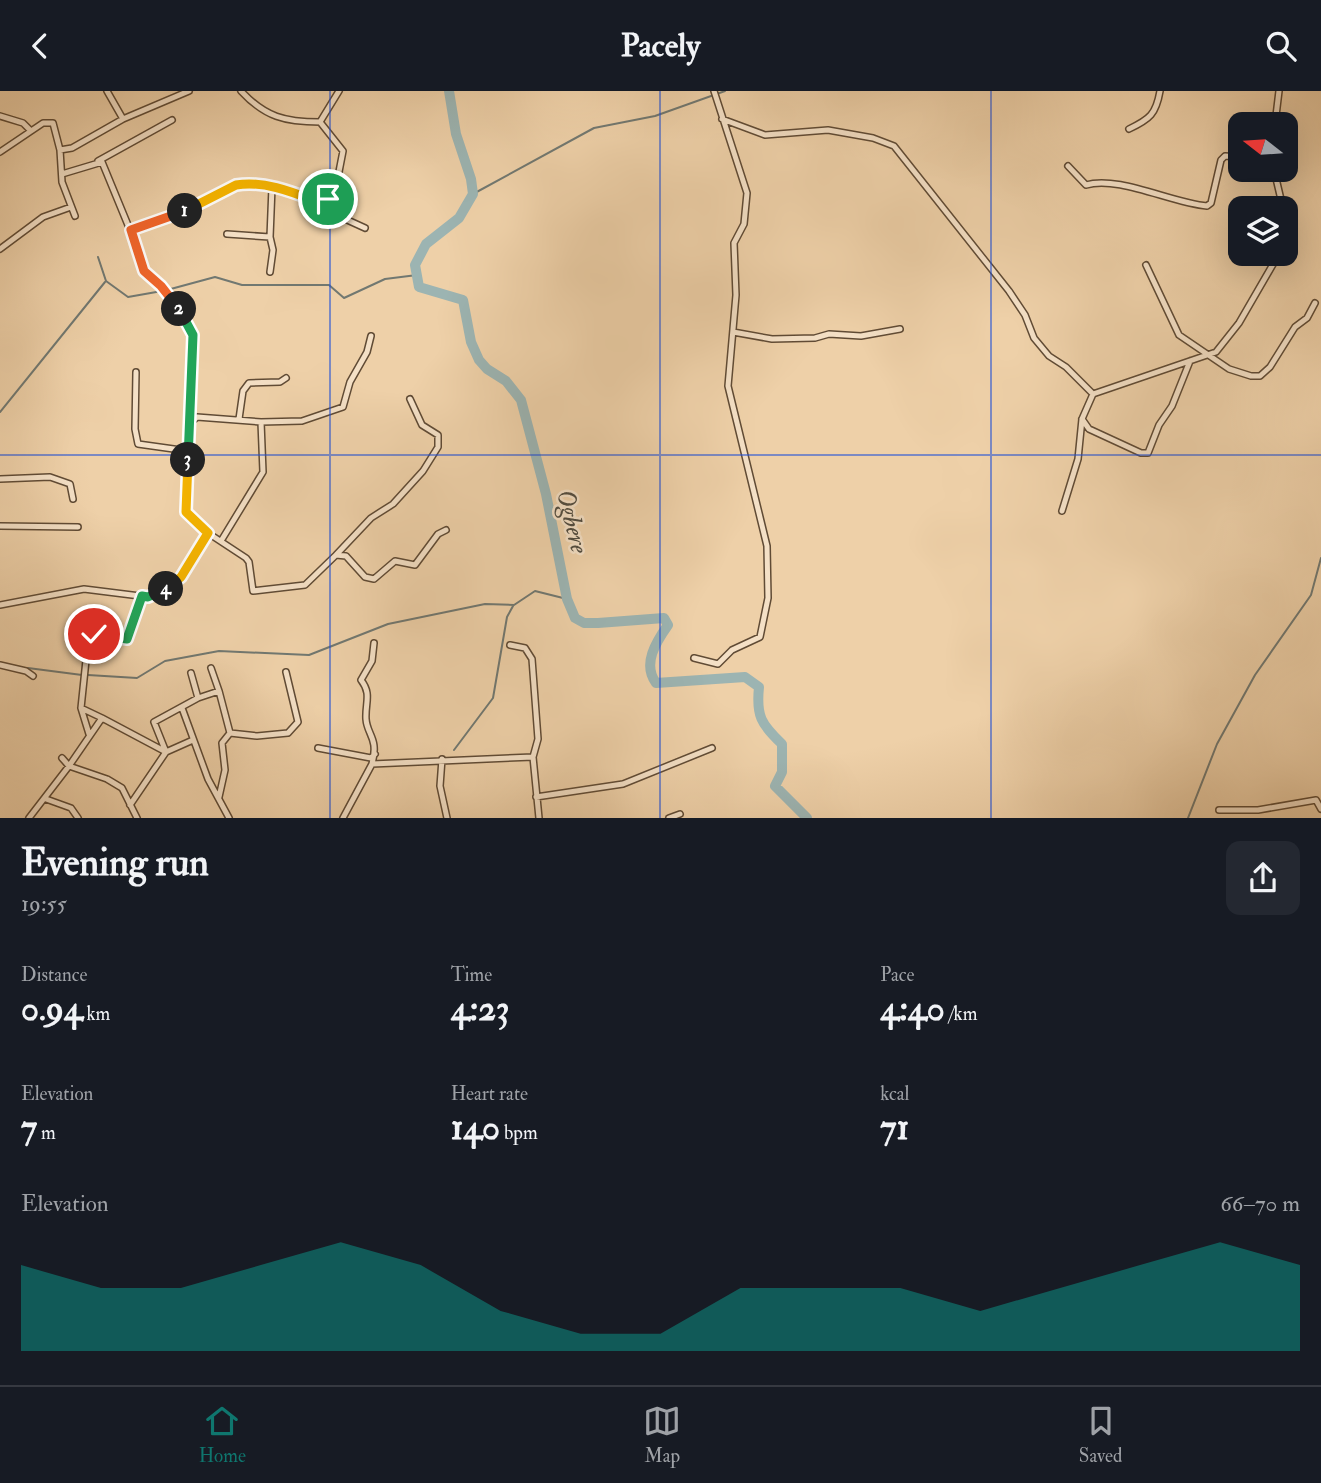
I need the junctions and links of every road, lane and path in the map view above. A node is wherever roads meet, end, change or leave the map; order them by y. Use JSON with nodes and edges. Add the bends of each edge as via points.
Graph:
{"nodes":[{"id":1,"x":107,"y":91,"type":"edge"},
{"id":2,"x":189,"y":91,"type":"edge"},
{"id":3,"x":241,"y":91,"type":"edge"},
{"id":4,"x":338,"y":91,"type":"edge"},
{"id":5,"x":714,"y":91,"type":"edge"},
{"id":6,"x":1160,"y":91,"type":"edge"},
{"id":7,"x":1279,"y":91,"type":"edge"},
{"id":8,"x":1276,"y":112,"type":"edge"},
{"id":9,"x":0,"y":115,"type":"edge"},
{"id":10,"x":123,"y":119,"type":"junction"},
{"id":11,"x":722,"y":119,"type":"junction"},
{"id":12,"x":172,"y":120,"type":"dead end"},
{"id":13,"x":320,"y":122,"type":"junction"},
{"id":14,"x":1129,"y":129,"type":"dead end"},
{"id":15,"x":31,"y":131,"type":"junction"},
{"id":16,"x":60,"y":150,"type":"junction"},
{"id":17,"x":0,"y":152,"type":"edge"},
{"id":18,"x":1228,"y":156,"type":"edge"},
{"id":19,"x":98,"y":161,"type":"junction"},
{"id":20,"x":1068,"y":166,"type":"dead end"},
{"id":21,"x":62,"y":174,"type":"junction"},
{"id":22,"x":272,"y":187,"type":"junction"},
{"id":23,"x":321,"y":203,"type":"junction"},
{"id":24,"x":71,"y":207,"type":"junction"},
{"id":25,"x":75,"y":216,"type":"dead end"},
{"id":26,"x":365,"y":228,"type":"dead end"},
{"id":27,"x":131,"y":230,"type":"junction"},
{"id":28,"x":228,"y":235,"type":"dead end"},
{"id":29,"x":270,"y":237,"type":"junction"},
{"id":30,"x":0,"y":249,"type":"edge"},
{"id":31,"x":1146,"y":265,"type":"dead end"},
{"id":32,"x":1272,"y":266,"type":"edge"},
{"id":33,"x":270,"y":272,"type":"dead end"},
{"id":34,"x":1315,"y":303,"type":"dead end"},
{"id":35,"x":900,"y":329,"type":"dead end"},
{"id":36,"x":733,"y":332,"type":"junction"},
{"id":37,"x":371,"y":336,"type":"dead end"},
{"id":38,"x":1209,"y":355,"type":"junction"},
{"id":39,"x":1191,"y":360,"type":"junction"},
{"id":40,"x":136,"y":372,"type":"dead end"},
{"id":41,"x":286,"y":379,"type":"dead end"},
{"id":42,"x":1093,"y":394,"type":"junction"},
{"id":43,"x":410,"y":399,"type":"dead end"},
{"id":44,"x":239,"y":419,"type":"junction"},
{"id":45,"x":1082,"y":419,"type":"junction"},
{"id":46,"x":261,"y":422,"type":"junction"},
{"id":47,"x":189,"y":424,"type":"junction"},
{"id":48,"x":188,"y":451,"type":"junction"},
{"id":49,"x":0,"y":479,"type":"edge"},
{"id":50,"x":73,"y":499,"type":"dead end"},
{"id":51,"x":1062,"y":511,"type":"dead end"},
{"id":52,"x":0,"y":526,"type":"edge"},
{"id":53,"x":78,"y":527,"type":"dead end"},
{"id":54,"x":446,"y":530,"type":"dead end"},
{"id":55,"x":208,"y":533,"type":"junction"},
{"id":56,"x":221,"y":541,"type":"junction"},
{"id":57,"x":336,"y":555,"type":"junction"},
{"id":58,"x":142,"y":596,"type":"junction"},
{"id":59,"x":0,"y":605,"type":"edge"},
{"id":60,"x":374,"y":643,"type":"dead end"},
{"id":61,"x":510,"y":645,"type":"dead end"},
{"id":62,"x":694,"y":658,"type":"dead end"},
{"id":63,"x":0,"y":665,"type":"edge"},
{"id":64,"x":211,"y":668,"type":"dead end"},
{"id":65,"x":286,"y":672,"type":"dead end"},
{"id":66,"x":191,"y":673,"type":"dead end"},
{"id":67,"x":33,"y":675,"type":"dead end"},
{"id":68,"x":219,"y":691,"type":"junction"},
{"id":69,"x":198,"y":698,"type":"junction"},
{"id":70,"x":81,"y":708,"type":"junction"},
{"id":71,"x":182,"y":708,"type":"junction"},
{"id":72,"x":102,"y":718,"type":"junction"},
{"id":73,"x":230,"y":733,"type":"junction"},
{"id":74,"x":89,"y":734,"type":"junction"},
{"id":75,"x":193,"y":740,"type":"junction"},
{"id":76,"x":318,"y":748,"type":"dead end"},
{"id":77,"x":712,"y":748,"type":"dead end"},
{"id":78,"x":166,"y":752,"type":"junction"},
{"id":79,"x":375,"y":754,"type":"junction"},
{"id":80,"x":533,"y":757,"type":"junction"},
{"id":81,"x":62,"y":758,"type":"dead end"},
{"id":82,"x":442,"y":759,"type":"junction"},
{"id":83,"x":372,"y":764,"type":"junction"},
{"id":84,"x":69,"y":767,"type":"junction"},
{"id":85,"x":219,"y":797,"type":"junction"},
{"id":86,"x":536,"y":797,"type":"junction"},
{"id":87,"x":46,"y":799,"type":"junction"},
{"id":88,"x":130,"y":806,"type":"junction"},
{"id":89,"x":1321,"y":809,"type":"edge"},
{"id":90,"x":1220,"y":810,"type":"dead end"},
{"id":91,"x":680,"y":814,"type":"dead end"},
{"id":92,"x":29,"y":818,"type":"edge"},
{"id":93,"x":78,"y":818,"type":"edge"},
{"id":94,"x":136,"y":818,"type":"edge"},
{"id":95,"x":229,"y":818,"type":"edge"},
{"id":96,"x":343,"y":818,"type":"edge"},
{"id":97,"x":447,"y":818,"type":"edge"},
{"id":98,"x":539,"y":818,"type":"edge"},
{"id":99,"x":669,"y":818,"type":"edge"}],
"edges":[{"from":1,"to":10,"type":"street"},
{"from":2,"to":10,"type":"street"},
{"from":3,"to":13,"type":"street","via":[[278,119]]},
{"from":4,"to":13,"type":"street"},
{"from":5,"to":11,"type":"street"},
{"from":6,"to":14,"type":"street","via":[[1157,111]]},
{"from":7,"to":8,"type":"street"},
{"from":9,"to":15,"type":"street"},
{"from":10,"to":16,"type":"street","via":[[72,148]]},
{"from":11,"to":36,"type":"street","via":[[747,193],[744,224],[734,243]]},
{"from":11,"to":42,"type":"street","via":[[765,135],[828,130],[894,146],[1009,291],[1034,338]]},
{"from":12,"to":19,"type":"street"},
{"from":13,"to":23,"type":"street","via":[[343,151],[333,192]]},
{"from":15,"to":16,"type":"street","via":[[47,121],[53,123]]},
{"from":15,"to":17,"type":"street"},
{"from":16,"to":21,"type":"street"},
{"from":18,"to":20,"type":"street","via":[[1222,160],[1207,206],[1170,201],[1111,183],[1086,185]]},
{"from":19,"to":21,"type":"street"},
{"from":19,"to":27,"type":"street"},
{"from":21,"to":24,"type":"street"},
{"from":22,"to":23,"type":"street"},
{"from":22,"to":27,"type":"street","via":[[236,185],[162,221]]},
{"from":22,"to":29,"type":"street"},
{"from":23,"to":26,"type":"street"},
{"from":24,"to":25,"type":"street"},
{"from":24,"to":30,"type":"street","via":[[43,217]]},
{"from":27,"to":47,"type":"street","via":[[144,271],[167,293],[193,335]]},
{"from":28,"to":29,"type":"street"},
{"from":29,"to":33,"type":"street"},
{"from":31,"to":38,"type":"street","via":[[1179,335]]},
{"from":32,"to":38,"type":"street","via":[[1239,323]]},
{"from":34,"to":38,"type":"street","via":[[1260,376],[1229,369]]},
{"from":35,"to":36,"type":"street","via":[[861,337],[830,334],[772,339]]},
{"from":36,"to":62,"type":"street","via":[[728,386],[767,546],[768,598],[760,638],[744,642],[718,664]]},
{"from":37,"to":46,"type":"street","via":[[343,407],[302,421]]},
{"from":38,"to":39,"type":"street"},
{"from":39,"to":42,"type":"street"},
{"from":39,"to":45,"type":"street","via":[[1148,453],[1089,429]]},
{"from":40,"to":48,"type":"street","via":[[138,444]]},
{"from":41,"to":44,"type":"street","via":[[249,383],[243,391]]},
{"from":42,"to":45,"type":"street"},
{"from":43,"to":57,"type":"street","via":[[422,425],[438,435],[438,447],[393,504],[371,518]]},
{"from":44,"to":46,"type":"street"},
{"from":44,"to":47,"type":"street","via":[[197,417]]},
{"from":45,"to":51,"type":"street","via":[[1078,459]]},
{"from":46,"to":56,"type":"street","via":[[263,472]]},
{"from":47,"to":48,"type":"street"},
{"from":48,"to":55,"type":"street","via":[[186,512]]},
{"from":49,"to":50,"type":"street","via":[[56,479],[69,484]]},
{"from":52,"to":53,"type":"street"},
{"from":54,"to":57,"type":"street","via":[[415,565],[395,561],[374,579],[365,577],[346,556]]},
{"from":55,"to":56,"type":"street"},
{"from":55,"to":58,"type":"street","via":[[174,585]]},
{"from":56,"to":57,"type":"street","via":[[249,562],[255,592],[304,585]]},
{"from":58,"to":59,"type":"street","via":[[84,589]]},
{"from":58,"to":70,"type":"street","via":[[127,639],[94,634],[88,641]]},
{"from":60,"to":79,"type":"street","via":[[372,661],[361,680],[369,694],[365,722]]},
{"from":61,"to":80,"type":"street","via":[[525,647],[532,659],[538,739]]},
{"from":63,"to":67,"type":"street"},
{"from":64,"to":68,"type":"street"},
{"from":65,"to":73,"type":"street","via":[[298,722],[294,730],[257,736]]},
{"from":66,"to":69,"type":"street"},
{"from":68,"to":69,"type":"street"},
{"from":68,"to":73,"type":"street"},
{"from":69,"to":71,"type":"street"},
{"from":70,"to":72,"type":"street"},
{"from":70,"to":74,"type":"street"},
{"from":71,"to":75,"type":"street"},
{"from":71,"to":78,"type":"street","via":[[154,722]]},
{"from":72,"to":74,"type":"street"},
{"from":72,"to":78,"type":"street"},
{"from":73,"to":85,"type":"street","via":[[222,743],[225,770]]},
{"from":74,"to":84,"type":"street"},
{"from":75,"to":78,"type":"street"},
{"from":75,"to":85,"type":"street"},
{"from":76,"to":79,"type":"street","via":[[346,756],[371,758]]},
{"from":77,"to":86,"type":"street","via":[[623,784]]},
{"from":78,"to":88,"type":"street"},
{"from":79,"to":83,"type":"street"},
{"from":80,"to":82,"type":"street"},
{"from":80,"to":86,"type":"street"},
{"from":81,"to":84,"type":"street"},
{"from":82,"to":83,"type":"street"},
{"from":82,"to":97,"type":"street","via":[[440,786]]},
{"from":83,"to":96,"type":"street"},
{"from":84,"to":87,"type":"street"},
{"from":84,"to":88,"type":"street","via":[[122,788]]},
{"from":85,"to":95,"type":"street"},
{"from":86,"to":98,"type":"street"},
{"from":87,"to":92,"type":"street"},
{"from":87,"to":93,"type":"street","via":[[71,808]]},
{"from":88,"to":94,"type":"street"},
{"from":89,"to":90,"type":"street","via":[[1316,800],[1258,810]]},
{"from":91,"to":99,"type":"street"}]}
